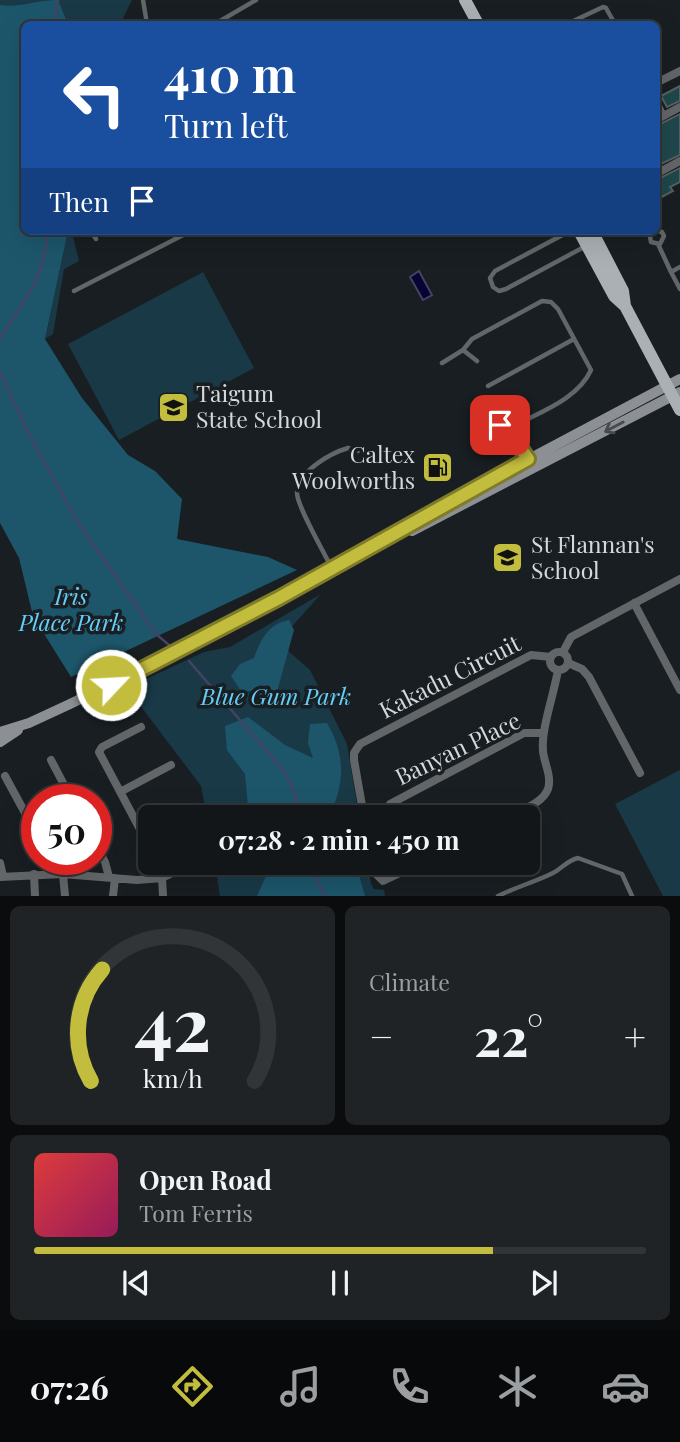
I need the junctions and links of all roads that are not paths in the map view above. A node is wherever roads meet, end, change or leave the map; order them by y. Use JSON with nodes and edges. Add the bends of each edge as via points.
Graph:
{"nodes":[{"id":1,"x":143,"y":0,"type":"edge"},
{"id":2,"x":256,"y":0,"type":"edge"},
{"id":3,"x":465,"y":0,"type":"edge"},
{"id":4,"x":146,"y":21,"type":"edge"},
{"id":5,"x":220,"y":21,"type":"edge"},
{"id":6,"x":476,"y":21,"type":"edge"},
{"id":7,"x":573,"y":21,"type":"edge"},
{"id":8,"x":613,"y":21,"type":"edge"},
{"id":9,"x":680,"y":71,"type":"edge"},
{"id":10,"x":660,"y":81,"type":"edge"},
{"id":11,"x":680,"y":107,"type":"edge"},
{"id":12,"x":660,"y":118,"type":"edge"},
{"id":13,"x":680,"y":161,"type":"edge"},
{"id":14,"x":660,"y":172,"type":"edge"},
{"id":15,"x":660,"y":232,"type":"edge"},
{"id":16,"x":94,"y":235,"type":"edge"},
{"id":17,"x":183,"y":235,"type":"edge"},
{"id":18,"x":562,"y":235,"type":"edge"},
{"id":19,"x":652,"y":235,"type":"edge"},
{"id":20,"x":591,"y":238,"type":"edge"},
{"id":21,"x":96,"y":239,"type":"dead end"},
{"id":22,"x":658,"y":244,"type":"junction"},
{"id":23,"x":680,"y":267,"type":"edge"},
{"id":24,"x":671,"y":272,"type":"junction"},
{"id":25,"x":680,"y":289,"type":"edge"},
{"id":26,"x":74,"y":291,"type":"dead end"},
{"id":27,"x":574,"y":340,"type":"junction"},
{"id":28,"x":463,"y":350,"type":"junction"},
{"id":29,"x":477,"y":361,"type":"dead end"},
{"id":30,"x":442,"y":363,"type":"dead end"},
{"id":31,"x":680,"y":379,"type":"edge"},
{"id":32,"x":488,"y":386,"type":"dead end"},
{"id":33,"x":673,"y":391,"type":"edge"},
{"id":34,"x":680,"y":410,"type":"edge"},
{"id":35,"x":513,"y":429,"type":"junction"},
{"id":36,"x":480,"y":434,"type":"dead end"},
{"id":37,"x":358,"y":451,"type":"dead end"},
{"id":38,"x":531,"y":464,"type":"junction"},
{"id":39,"x":331,"y":568,"type":"junction"},
{"id":40,"x":680,"y":579,"type":"edge"},
{"id":41,"x":279,"y":598,"type":"junction"},
{"id":42,"x":634,"y":603,"type":"junction"},
{"id":43,"x":562,"y":652,"type":"junction"},
{"id":44,"x":551,"y":657,"type":"junction"},
{"id":45,"x":568,"y":663,"type":"junction"},
{"id":46,"x":558,"y":670,"type":"junction"},
{"id":47,"x":680,"y":690,"type":"edge"},
{"id":48,"x":29,"y":723,"type":"junction"},
{"id":49,"x":141,"y":727,"type":"dead end"},
{"id":50,"x":0,"y":732,"type":"edge"},
{"id":51,"x":543,"y":733,"type":"junction"},
{"id":52,"x":0,"y":742,"type":"edge"},
{"id":53,"x":51,"y":760,"type":"dead end"},
{"id":54,"x":171,"y":765,"type":"dead end"},
{"id":55,"x":640,"y":773,"type":"dead end"},
{"id":56,"x":5,"y":776,"type":"dead end"},
{"id":57,"x":64,"y":784,"type":"edge"},
{"id":58,"x":120,"y":792,"type":"junction"},
{"id":59,"x":390,"y":804,"type":"dead end"},
{"id":60,"x":362,"y":805,"type":"edge"},
{"id":61,"x":531,"y":805,"type":"edge"},
{"id":62,"x":21,"y":806,"type":"edge"},
{"id":63,"x":138,"y":819,"type":"edge"},
{"id":64,"x":0,"y":863,"type":"edge"},
{"id":65,"x":21,"y":875,"type":"edge"},
{"id":66,"x":34,"y":875,"type":"edge"},
{"id":67,"x":59,"y":875,"type":"edge"},
{"id":68,"x":77,"y":875,"type":"edge"},
{"id":69,"x":161,"y":875,"type":"edge"},
{"id":70,"x":168,"y":875,"type":"edge"},
{"id":71,"x":377,"y":875,"type":"edge"},
{"id":72,"x":396,"y":875,"type":"edge"},
{"id":73,"x":2,"y":876,"type":"edge"},
{"id":74,"x":112,"y":877,"type":"junction"},
{"id":75,"x":162,"y":878,"type":"junction"},
{"id":76,"x":35,"y":896,"type":"edge"},
{"id":77,"x":65,"y":896,"type":"edge"},
{"id":78,"x":113,"y":896,"type":"edge"},
{"id":79,"x":163,"y":896,"type":"edge"},
{"id":80,"x":498,"y":896,"type":"edge"},
{"id":81,"x":632,"y":896,"type":"edge"}],
"edges":[{"from":1,"to":4,"type":"lane"},
{"from":2,"to":5,"type":"lane"},
{"from":3,"to":6,"type":"main road"},
{"from":7,"to":8,"type":"lane","via":[[603,7]]},
{"from":9,"to":10,"type":"street"},
{"from":11,"to":12,"type":"street"},
{"from":13,"to":14,"type":"street"},
{"from":15,"to":22,"type":"lane","via":[[664,236]]},
{"from":16,"to":21,"type":"lane"},
{"from":17,"to":26,"type":"lane"},
{"from":18,"to":20,"type":"lane","via":[[495,271],[490,278],[493,287],[506,289]]},
{"from":19,"to":22,"type":"lane","via":[[650,239]]},
{"from":20,"to":33,"type":"main road","via":[[614,296],[625,306]]},
{"from":22,"to":24,"type":"lane"},
{"from":23,"to":24,"type":"lane"},
{"from":24,"to":25,"type":"lane"},
{"from":27,"to":28,"type":"lane","via":[[558,309],[542,301],[472,339]]},
{"from":27,"to":32,"type":"lane"},
{"from":27,"to":35,"type":"lane","via":[[591,370],[587,380],[561,402]]},
{"from":28,"to":29,"type":"lane"},
{"from":28,"to":30,"type":"lane"},
{"from":31,"to":33,"type":"main road"},
{"from":33,"to":34,"type":"main road"},
{"from":33,"to":38,"type":"main road"},
{"from":35,"to":36,"type":"lane","via":[[500,425]]},
{"from":35,"to":38,"type":"lane","via":[[512,435]]},
{"from":37,"to":39,"type":"lane","via":[[348,448],[326,459],[300,482],[297,493]]},
{"from":38,"to":39,"type":"main road"},
{"from":38,"to":41,"type":"main road"},
{"from":39,"to":41,"type":"main road"},
{"from":40,"to":42,"type":"street"},
{"from":41,"to":48,"type":"main road","via":[[143,670]]},
{"from":42,"to":43,"type":"street","via":[[571,637]]},
{"from":42,"to":47,"type":"street"},
{"from":43,"to":44,"type":"street"},
{"from":43,"to":45,"type":"street"},
{"from":44,"to":46,"type":"street","via":[[551,665]]},
{"from":44,"to":60,"type":"street","name":"Kakadu Circuit","via":[[531,655],[360,744],[354,760]]},
{"from":45,"to":46,"type":"street"},
{"from":45,"to":55,"type":"street","via":[[589,677]]},
{"from":46,"to":51,"type":"street"},
{"from":48,"to":50,"type":"main road"},
{"from":48,"to":52,"type":"main road"},
{"from":49,"to":58,"type":"street","via":[[99,750]]},
{"from":51,"to":59,"type":"street","name":"Banyan Place","via":[[524,733]]},
{"from":51,"to":61,"type":"street","via":[[548,788]]},
{"from":53,"to":57,"type":"street"},
{"from":54,"to":58,"type":"street"},
{"from":56,"to":62,"type":"street"},
{"from":58,"to":63,"type":"street"},
{"from":64,"to":73,"type":"street"},
{"from":65,"to":73,"type":"street"},
{"from":66,"to":76,"type":"street"},
{"from":67,"to":77,"type":"street"},
{"from":68,"to":74,"type":"street"},
{"from":69,"to":75,"type":"street"},
{"from":70,"to":75,"type":"street"},
{"from":71,"to":72,"type":"street","via":[[383,881]]},
{"from":74,"to":75,"type":"street"},
{"from":74,"to":78,"type":"street"},
{"from":75,"to":79,"type":"street"},
{"from":80,"to":81,"type":"lane","via":[[578,858],[622,874]]}]}
